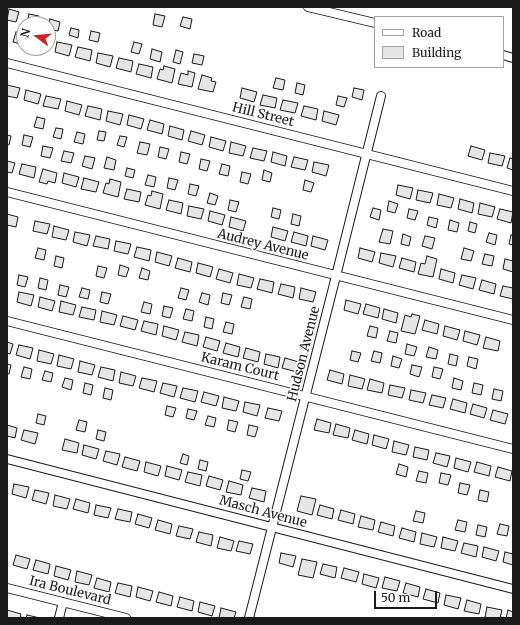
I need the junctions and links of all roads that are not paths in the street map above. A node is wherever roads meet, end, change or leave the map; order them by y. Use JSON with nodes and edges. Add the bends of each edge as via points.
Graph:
{"nodes":[{"id":1,"x":308,"y":7,"type":"edge"},
{"id":2,"x":374,"y":23,"type":"edge"},
{"id":3,"x":7,"y":63,"type":"edge"},
{"id":4,"x":381,"y":96,"type":"dead end"},
{"id":5,"x":367,"y":154,"type":"junction"},
{"id":6,"x":513,"y":191,"type":"edge"},
{"id":7,"x":7,"y":192,"type":"edge"},
{"id":8,"x":336,"y":276,"type":"junction"},
{"id":9,"x":513,"y":320,"type":"edge"},
{"id":10,"x":7,"y":321,"type":"edge"},
{"id":11,"x":306,"y":396,"type":"junction"},
{"id":12,"x":513,"y":448,"type":"edge"},
{"id":13,"x":7,"y":459,"type":"edge"},
{"id":14,"x":272,"y":527,"type":"junction"},
{"id":15,"x":7,"y":588,"type":"edge"},
{"id":16,"x":513,"y":589,"type":"edge"},
{"id":17,"x":63,"y":602,"type":"junction"},
{"id":18,"x":59,"y":618,"type":"edge"},
{"id":19,"x":126,"y":618,"type":"edge"},
{"id":20,"x":249,"y":618,"type":"edge"}],
"edges":[{"from":1,"to":2,"type":"street"},
{"from":3,"to":5,"type":"street","name":"Hill Street"},
{"from":4,"to":5,"type":"street","name":"Hudson Avenue"},
{"from":5,"to":6,"type":"street","name":"Hill Street"},
{"from":5,"to":8,"type":"street","name":"Hudson Avenue"},
{"from":7,"to":8,"type":"street","name":"Audrey Avenue"},
{"from":8,"to":9,"type":"street","name":"Audrey Avenue"},
{"from":8,"to":11,"type":"street","name":"Hudson Avenue"},
{"from":10,"to":11,"type":"street","name":"Karam Court"},
{"from":11,"to":12,"type":"street","name":"Karam Court"},
{"from":11,"to":14,"type":"street","name":"Hudson Avenue"},
{"from":13,"to":14,"type":"street","name":"Masch Avenue"},
{"from":14,"to":16,"type":"street","name":"Masch Avenue"},
{"from":14,"to":20,"type":"street","name":"Hudson Avenue"},
{"from":15,"to":17,"type":"street","name":"Ira Boulevard"},
{"from":17,"to":18,"type":"street"},
{"from":17,"to":19,"type":"street","name":"Ira Boulevard"}]}
